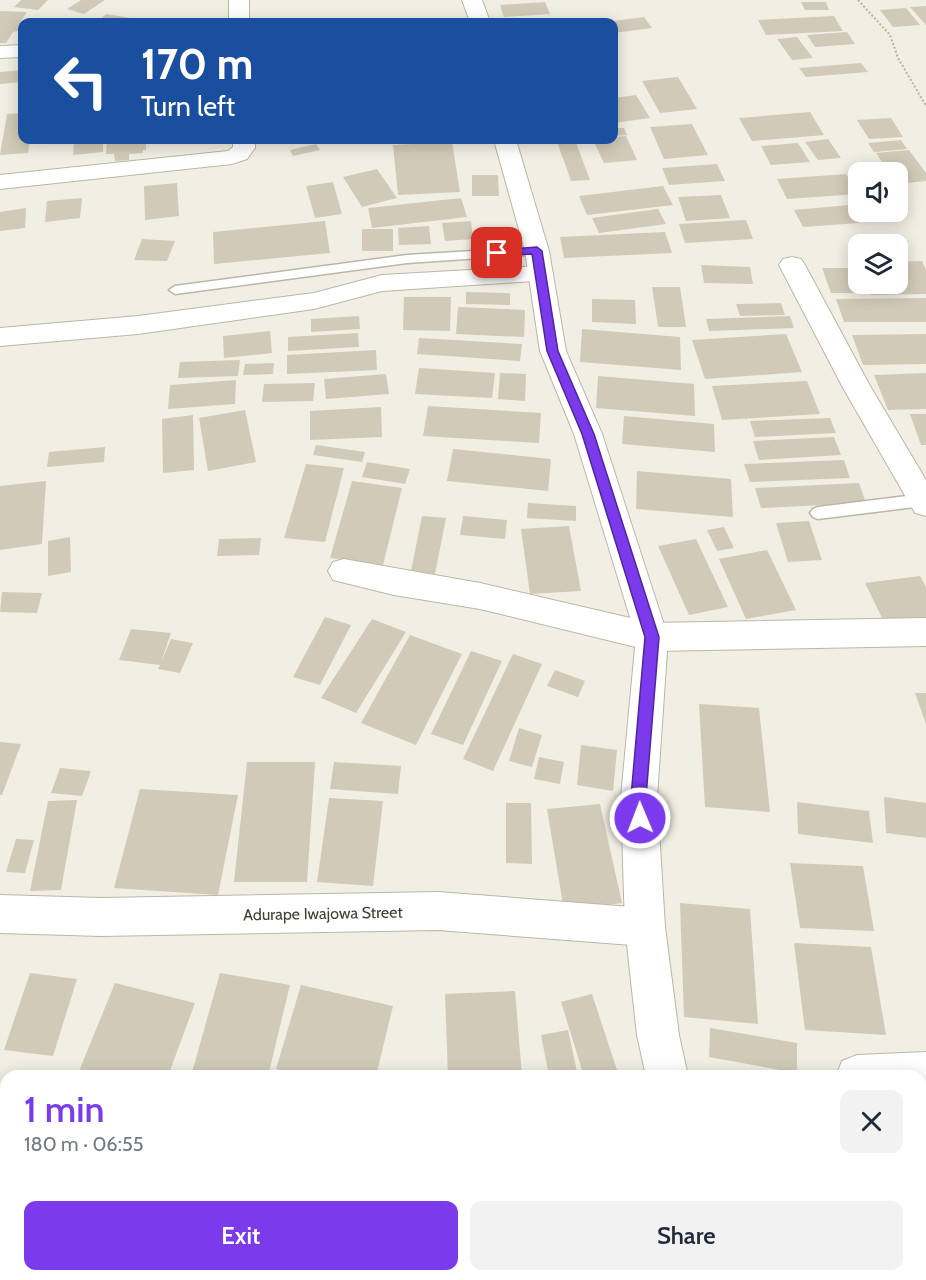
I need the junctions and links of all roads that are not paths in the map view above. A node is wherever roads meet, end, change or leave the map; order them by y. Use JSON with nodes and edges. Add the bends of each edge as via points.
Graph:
{"nodes":[{"id":1,"x":239,"y":0,"type":"edge"},
{"id":2,"x":472,"y":0,"type":"edge"},
{"id":3,"x":239,"y":18,"type":"edge"},
{"id":4,"x":479,"y":18,"type":"edge"},
{"id":5,"x":18,"y":51,"type":"edge"},
{"id":6,"x":0,"y":52,"type":"edge"},
{"id":7,"x":244,"y":144,"type":"edge"},
{"id":8,"x":506,"y":144,"type":"edge"},
{"id":9,"x":0,"y":182,"type":"edge"},
{"id":10,"x":538,"y":262,"type":"junction"},
{"id":11,"x":792,"y":265,"type":"dead end"},
{"id":12,"x":175,"y":290,"type":"dead end"},
{"id":13,"x":0,"y":337,"type":"edge"},
{"id":14,"x":925,"y":503,"type":"edge"},
{"id":15,"x":818,"y":513,"type":"dead end"},
{"id":16,"x":344,"y":571,"type":"dead end"},
{"id":17,"x":926,"y":632,"type":"edge"},
{"id":18,"x":652,"y":637,"type":"junction"},
{"id":19,"x":0,"y":914,"type":"edge"},
{"id":20,"x":645,"y":927,"type":"junction"},
{"id":21,"x":666,"y":1070,"type":"edge"}],
"edges":[{"from":1,"to":3,"type":"street"},
{"from":2,"to":4,"type":"street"},
{"from":5,"to":6,"type":"street"},
{"from":7,"to":9,"type":"street","via":[[239,154],[231,157]]},
{"from":8,"to":10,"type":"street"},
{"from":10,"to":12,"type":"lane","via":[[407,259]]},
{"from":10,"to":13,"type":"street","via":[[382,283],[314,301],[138,325]]},
{"from":10,"to":18,"type":"street","via":[[553,351],[588,434]]},
{"from":11,"to":14,"type":"street","via":[[894,454]]},
{"from":14,"to":15,"type":"lane"},
{"from":16,"to":18,"type":"street","via":[[480,596]]},
{"from":17,"to":18,"type":"street"},
{"from":18,"to":20,"type":"street","via":[[639,797]]},
{"from":19,"to":20,"type":"street","name":"Adurape Iwajowa Street","via":[[101,917],[438,911]]},
{"from":20,"to":21,"type":"street"}]}
